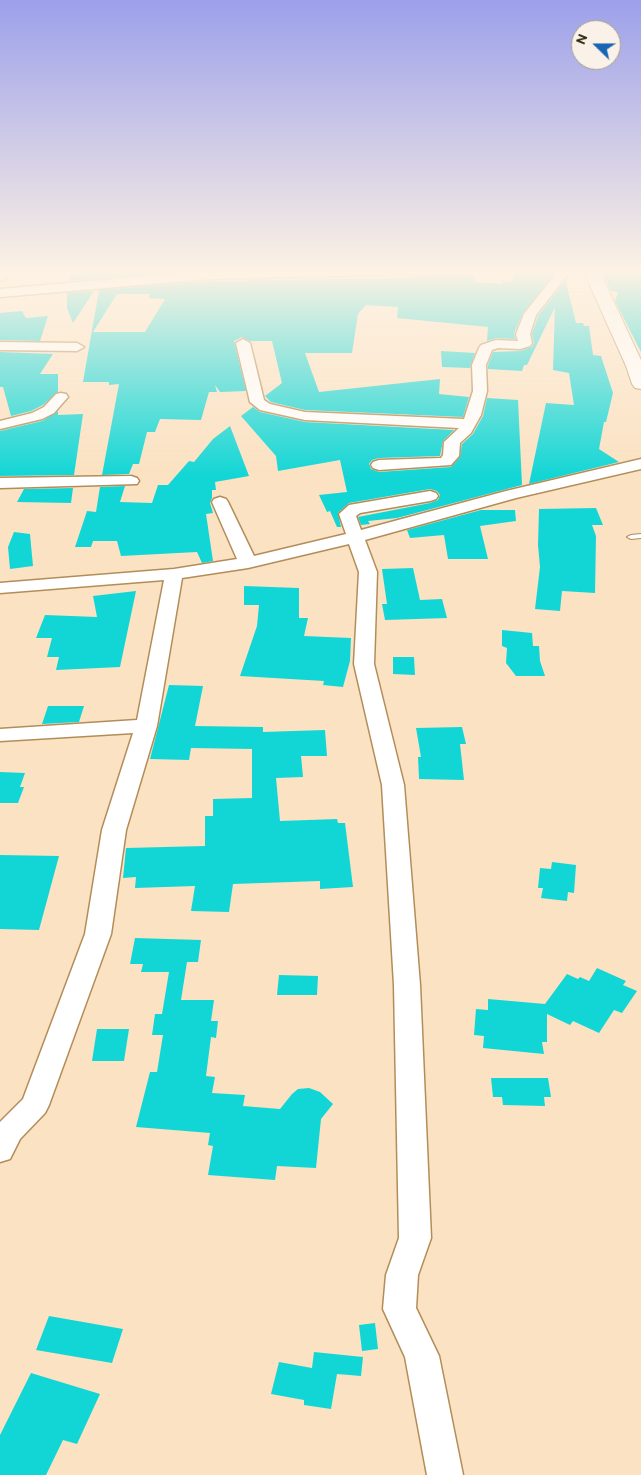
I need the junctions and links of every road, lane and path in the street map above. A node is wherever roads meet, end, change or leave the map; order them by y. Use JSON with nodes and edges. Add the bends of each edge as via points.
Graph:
{"nodes":[{"id":1,"x":524,"y":339,"type":"edge"},
{"id":2,"x":623,"y":339,"type":"edge"},
{"id":3,"x":243,"y":343,"type":"dead end"},
{"id":4,"x":0,"y":346,"type":"edge"},
{"id":5,"x":77,"y":347,"type":"dead end"},
{"id":6,"x":641,"y":384,"type":"edge"},
{"id":7,"x":61,"y":397,"type":"dead end"},
{"id":8,"x":469,"y":424,"type":"junction"},
{"id":9,"x":0,"y":425,"type":"edge"},
{"id":10,"x":641,"y":464,"type":"edge"},
{"id":11,"x":380,"y":465,"type":"dead end"},
{"id":12,"x":131,"y":481,"type":"dead end"},
{"id":13,"x":0,"y":483,"type":"edge"},
{"id":14,"x":430,"y":496,"type":"dead end"},
{"id":15,"x":220,"y":502,"type":"dead end"},
{"id":16,"x":641,"y":536,"type":"edge"},
{"id":17,"x":631,"y":537,"type":"dead end"},
{"id":18,"x":355,"y":538,"type":"junction"},
{"id":19,"x":248,"y":563,"type":"junction"},
{"id":20,"x":174,"y":574,"type":"junction"},
{"id":21,"x":0,"y":588,"type":"edge"},
{"id":22,"x":146,"y":726,"type":"junction"},
{"id":23,"x":0,"y":735,"type":"edge"},
{"id":24,"x":0,"y":1150,"type":"edge"},
{"id":25,"x":445,"y":1475,"type":"edge"}],
"edges":[{"from":1,"to":8,"type":"street","via":[[525,343],[520,345],[496,344],[486,348],[479,365],[480,391]]},
{"from":2,"to":6,"type":"street"},
{"from":3,"to":8,"type":"street","via":[[257,402],[265,407],[305,416]]},
{"from":4,"to":5,"type":"street"},
{"from":7,"to":9,"type":"street","via":[[49,410],[37,416]]},
{"from":8,"to":11,"type":"street","via":[[452,442],[451,456],[445,462]]},
{"from":10,"to":18,"type":"street","via":[[512,494]]},
{"from":12,"to":13,"type":"street"},
{"from":14,"to":18,"type":"street","via":[[350,511],[347,514]]},
{"from":15,"to":19,"type":"street"},
{"from":16,"to":17,"type":"lane"},
{"from":18,"to":19,"type":"street"},
{"from":18,"to":25,"type":"street","via":[[368,572],[364,664],[393,785],[407,985],[415,1238],[402,1275],[399,1309],[422,1356]]},
{"from":19,"to":20,"type":"street"},
{"from":20,"to":21,"type":"street"},
{"from":20,"to":22,"type":"street"},
{"from":22,"to":23,"type":"street"},
{"from":22,"to":24,"type":"street","via":[[114,830],[98,934],[35,1105],[10,1131]]}]}
